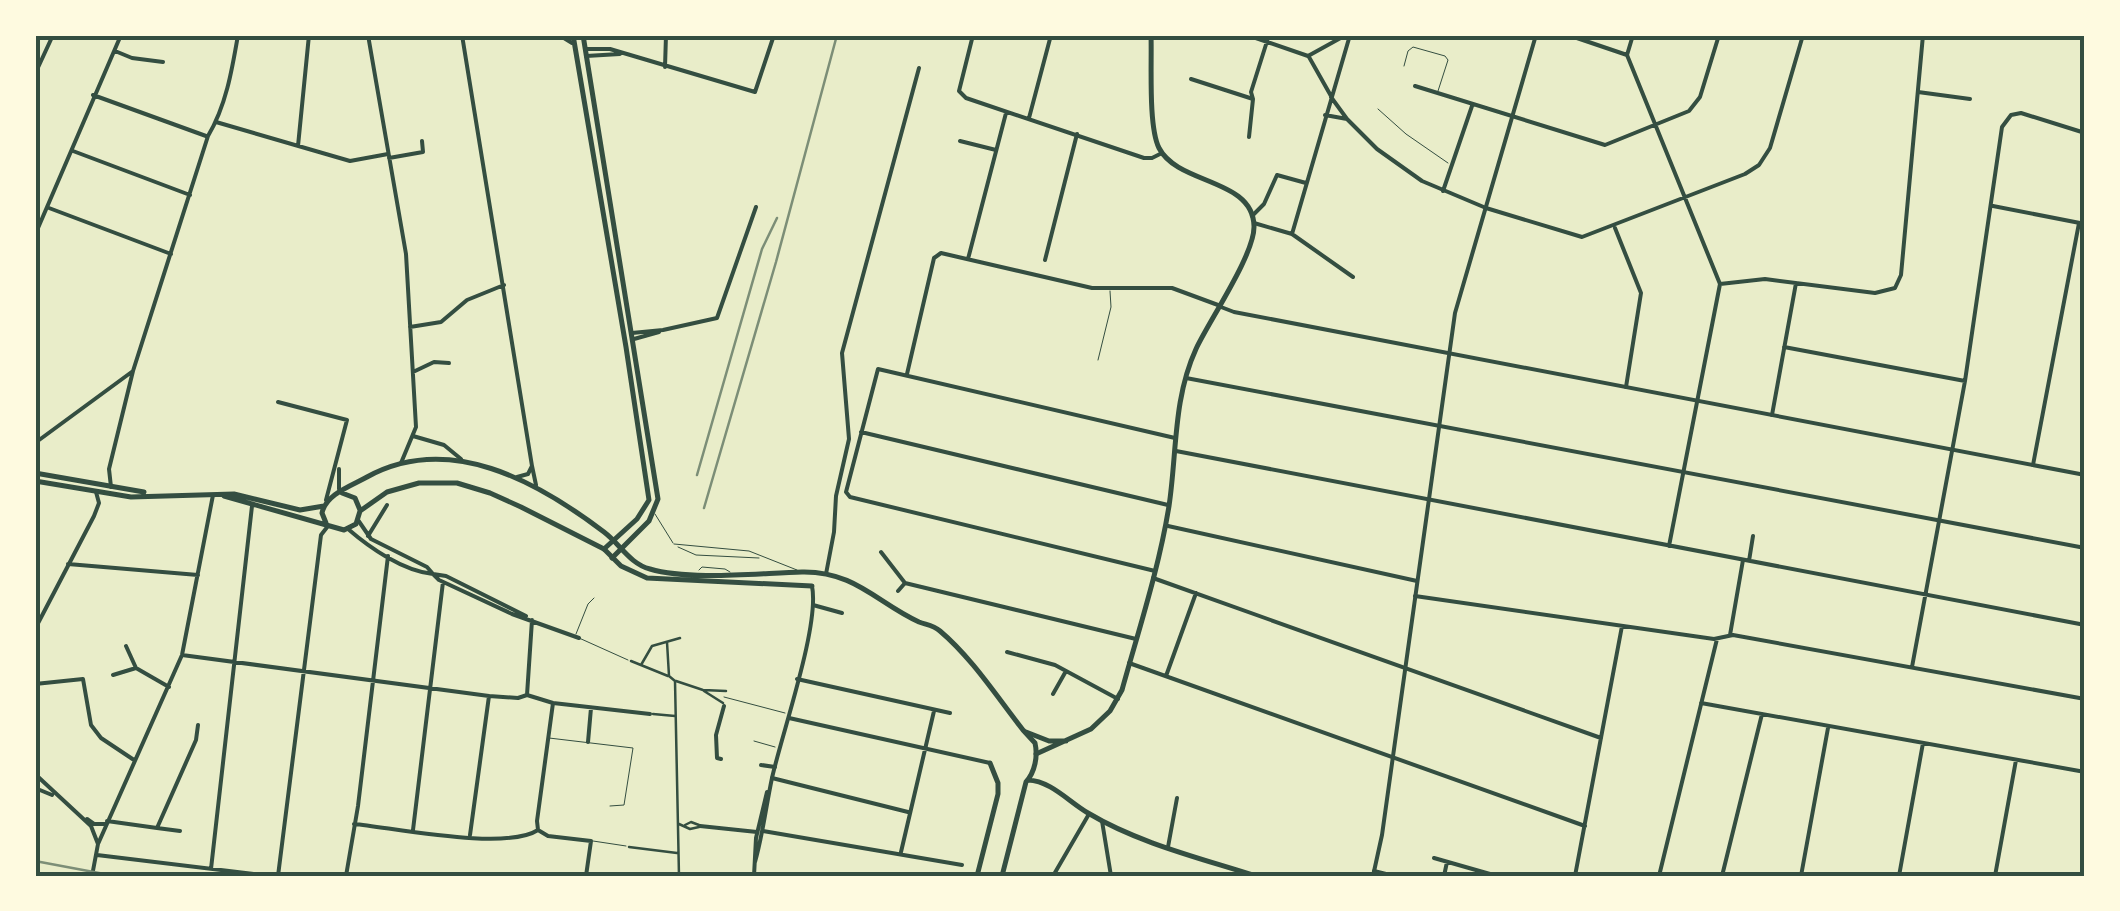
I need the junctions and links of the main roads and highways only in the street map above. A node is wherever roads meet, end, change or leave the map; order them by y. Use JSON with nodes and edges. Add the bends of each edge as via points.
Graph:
{"nodes":[{"id":1,"x":572,"y":35,"type":"edge"},
{"id":2,"x":583,"y":35,"type":"edge"},
{"id":3,"x":1151,"y":35,"type":"edge"},
{"id":4,"x":580,"y":54,"type":"junction"},
{"id":5,"x":628,"y":335,"type":"junction"},
{"id":6,"x":35,"y":473,"type":"edge"},
{"id":7,"x":35,"y":481,"type":"edge"},
{"id":8,"x":341,"y":493,"type":"junction"},
{"id":9,"x":152,"y":494,"type":"junction"},
{"id":10,"x":224,"y":496,"type":"junction"},
{"id":11,"x":325,"y":503,"type":"junction"},
{"id":12,"x":360,"y":511,"type":"junction"},
{"id":13,"x":327,"y":524,"type":"junction"},
{"id":14,"x":614,"y":540,"type":"junction"},
{"id":15,"x":622,"y":548,"type":"junction"},
{"id":16,"x":604,"y":549,"type":"junction"},
{"id":17,"x":612,"y":558,"type":"junction"},
{"id":18,"x":811,"y":584,"type":"road end"},
{"id":19,"x":1022,"y":730,"type":"junction"},
{"id":20,"x":1067,"y":742,"type":"junction"},
{"id":21,"x":1036,"y":754,"type":"junction"},
{"id":22,"x":990,"y":763,"type":"road end"},
{"id":23,"x":1027,"y":781,"type":"junction"},
{"id":24,"x":1236,"y":873,"type":"edge"},
{"id":25,"x":977,"y":876,"type":"edge"},
{"id":26,"x":1002,"y":876,"type":"edge"},
{"id":27,"x":1256,"y":876,"type":"edge"}],
"edges":[{"from":1,"to":4,"type":"main road"},
{"from":2,"to":4,"type":"main road"},
{"from":3,"to":20,"type":"main road","via":[[1155,133],[1162,153],[1240,197],[1253,219],[1250,245],[1185,378],[1169,506],[1118,699],[1091,729]]},
{"from":4,"to":5,"type":"main road"},
{"from":4,"to":5,"type":"main road"},
{"from":5,"to":14,"type":"main road","via":[[649,500]]},
{"from":5,"to":15,"type":"main road","via":[[656,485],[655,513]]},
{"from":6,"to":9,"type":"main road"},
{"from":7,"to":9,"type":"main road","via":[[131,497]]},
{"from":8,"to":11,"type":"main road"},
{"from":8,"to":12,"type":"main road","via":[[355,498]]},
{"from":8,"to":14,"type":"main road","via":[[401,463],[460,459],[538,490]]},
{"from":9,"to":10,"type":"main road"},
{"from":10,"to":11,"type":"main road","via":[[300,510]]},
{"from":10,"to":13,"type":"main road"},
{"from":11,"to":13,"type":"main road"},
{"from":12,"to":13,"type":"main road","via":[[348,529]]},
{"from":12,"to":16,"type":"main road","via":[[404,486],[458,483]]},
{"from":14,"to":15,"type":"main road"},
{"from":14,"to":16,"type":"main road"},
{"from":15,"to":17,"type":"main road"},
{"from":15,"to":19,"type":"main road","via":[[650,569],[826,574],[872,592],[952,643]]},
{"from":16,"to":17,"type":"main road"},
{"from":17,"to":18,"type":"main road","via":[[660,581]]},
{"from":19,"to":20,"type":"main road"},
{"from":19,"to":21,"type":"main road"},
{"from":20,"to":21,"type":"main road"},
{"from":21,"to":23,"type":"main road"},
{"from":22,"to":25,"type":"main road","via":[[998,794]]},
{"from":23,"to":24,"type":"main road","via":[[1044,783],[1102,820]]},
{"from":23,"to":26,"type":"main road"},
{"from":24,"to":27,"type":"main road"}]}
